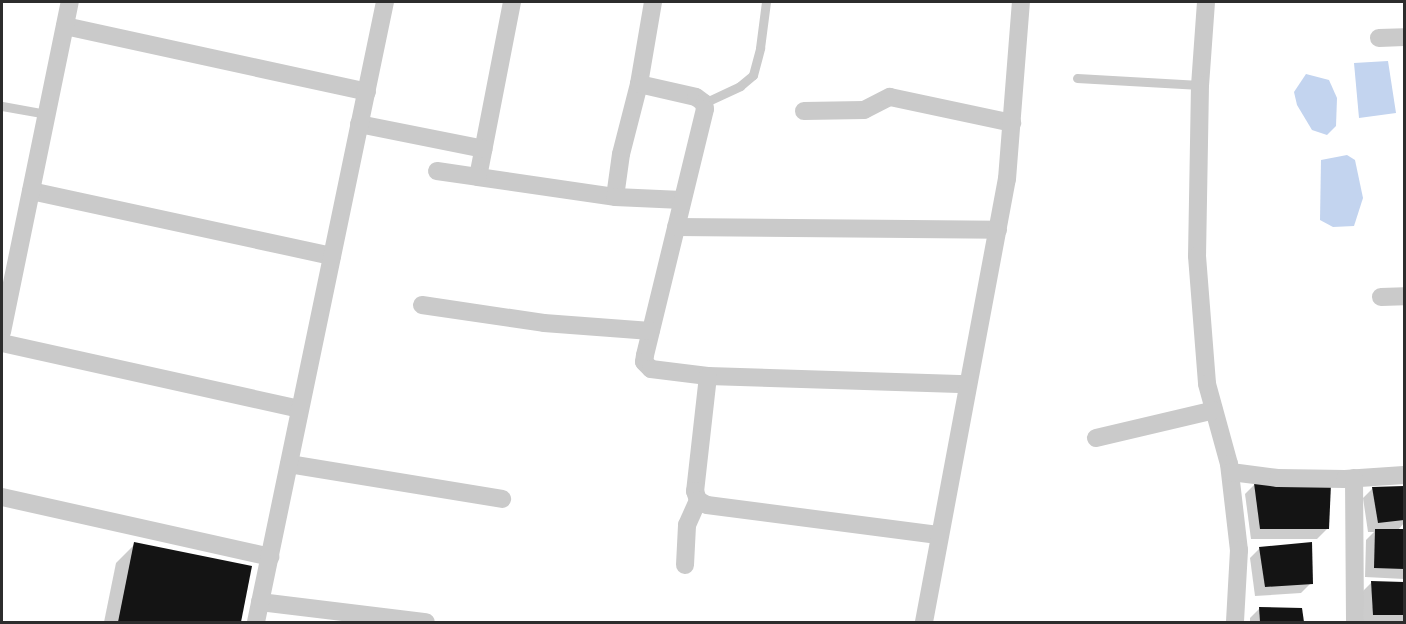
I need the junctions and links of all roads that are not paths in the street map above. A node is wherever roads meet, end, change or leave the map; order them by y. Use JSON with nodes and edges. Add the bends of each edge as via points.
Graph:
{"nodes":[{"id":1,"x":70,"y":2,"type":"edge"},
{"id":2,"x":386,"y":2,"type":"edge"},
{"id":3,"x":512,"y":2,"type":"edge"},
{"id":4,"x":653,"y":2,"type":"edge"},
{"id":5,"x":766,"y":2,"type":"edge"},
{"id":6,"x":1022,"y":2,"type":"edge"},
{"id":7,"x":1206,"y":2,"type":"edge"},
{"id":8,"x":65,"y":26,"type":"junction"},
{"id":9,"x":1404,"y":37,"type":"edge"},
{"id":10,"x":1379,"y":38,"type":"dead end"},
{"id":11,"x":1077,"y":78,"type":"dead end"},
{"id":12,"x":639,"y":84,"type":"junction"},
{"id":13,"x":1200,"y":85,"type":"junction"},
{"id":14,"x":367,"y":92,"type":"junction"},
{"id":15,"x":704,"y":103,"type":"junction"},
{"id":16,"x":2,"y":106,"type":"edge"},
{"id":17,"x":804,"y":111,"type":"dead end"},
{"id":18,"x":47,"y":114,"type":"junction"},
{"id":19,"x":1012,"y":123,"type":"junction"},
{"id":20,"x":359,"y":124,"type":"junction"},
{"id":21,"x":484,"y":149,"type":"junction"},
{"id":22,"x":437,"y":171,"type":"dead end"},
{"id":23,"x":478,"y":177,"type":"junction"},
{"id":24,"x":31,"y":191,"type":"junction"},
{"id":25,"x":615,"y":196,"type":"junction"},
{"id":26,"x":682,"y":200,"type":"junction"},
{"id":27,"x":676,"y":227,"type":"junction"},
{"id":28,"x":998,"y":230,"type":"junction"},
{"id":29,"x":332,"y":256,"type":"junction"},
{"id":30,"x":1404,"y":296,"type":"edge"},
{"id":31,"x":1382,"y":297,"type":"dead end"},
{"id":32,"x":422,"y":305,"type":"dead end"},
{"id":33,"x":651,"y":330,"type":"junction"},
{"id":34,"x":2,"y":332,"type":"edge"},
{"id":35,"x":2,"y":343,"type":"edge"},
{"id":36,"x":708,"y":376,"type":"junction"},
{"id":37,"x":967,"y":384,"type":"junction"},
{"id":38,"x":300,"y":409,"type":"junction"},
{"id":39,"x":1214,"y":410,"type":"junction"},
{"id":40,"x":1096,"y":438,"type":"dead end"},
{"id":41,"x":289,"y":464,"type":"junction"},
{"id":42,"x":1230,"y":472,"type":"junction"},
{"id":43,"x":1404,"y":475,"type":"edge"},
{"id":44,"x":1354,"y":478,"type":"junction"},
{"id":45,"x":2,"y":497,"type":"edge"},
{"id":46,"x":502,"y":499,"type":"dead end"},
{"id":47,"x":698,"y":500,"type":"junction"},
{"id":48,"x":938,"y":535,"type":"junction"},
{"id":49,"x":270,"y":556,"type":"junction"},
{"id":50,"x":685,"y":565,"type":"dead end"},
{"id":51,"x":260,"y":602,"type":"junction"},
{"id":52,"x":256,"y":622,"type":"edge"},
{"id":53,"x":426,"y":622,"type":"edge"},
{"id":54,"x":924,"y":622,"type":"edge"},
{"id":55,"x":1235,"y":622,"type":"edge"},
{"id":56,"x":1355,"y":622,"type":"edge"}],
"edges":[{"from":1,"to":8,"type":"street"},
{"from":2,"to":14,"type":"street"},
{"from":3,"to":21,"type":"street"},
{"from":4,"to":12,"type":"street"},
{"from":5,"to":15,"type":"lane","via":[[753,75],[740,86]]},
{"from":6,"to":19,"type":"street"},
{"from":7,"to":13,"type":"street"},
{"from":8,"to":14,"type":"street"},
{"from":8,"to":18,"type":"street"},
{"from":9,"to":10,"type":"street"},
{"from":11,"to":13,"type":"lane"},
{"from":12,"to":15,"type":"street","via":[[696,97]]},
{"from":12,"to":25,"type":"street"},
{"from":13,"to":39,"type":"street","via":[[1197,256],[1207,384]]},
{"from":14,"to":20,"type":"street"},
{"from":15,"to":26,"type":"street"},
{"from":16,"to":18,"type":"lane"},
{"from":17,"to":19,"type":"street","via":[[864,110],[890,97]]},
{"from":18,"to":24,"type":"street"},
{"from":19,"to":28,"type":"street"},
{"from":20,"to":21,"type":"street"},
{"from":20,"to":29,"type":"street"},
{"from":21,"to":23,"type":"street"},
{"from":22,"to":23,"type":"street"},
{"from":23,"to":25,"type":"street"},
{"from":24,"to":29,"type":"street"},
{"from":24,"to":34,"type":"street","via":[[12,262]]},
{"from":25,"to":26,"type":"street"},
{"from":26,"to":27,"type":"street"},
{"from":27,"to":28,"type":"street"},
{"from":27,"to":33,"type":"street"},
{"from":28,"to":37,"type":"street"},
{"from":29,"to":38,"type":"street"},
{"from":30,"to":31,"type":"street"},
{"from":32,"to":33,"type":"street","via":[[544,323]]},
{"from":33,"to":36,"type":"street","via":[[644,362],[651,369]]},
{"from":35,"to":38,"type":"street"},
{"from":36,"to":37,"type":"street"},
{"from":36,"to":47,"type":"street","via":[[695,491]]},
{"from":37,"to":48,"type":"street","via":[[965,411]]},
{"from":38,"to":41,"type":"street"},
{"from":39,"to":40,"type":"street"},
{"from":39,"to":42,"type":"street"},
{"from":41,"to":46,"type":"street"},
{"from":41,"to":49,"type":"street"},
{"from":42,"to":44,"type":"street","via":[[1278,478]]},
{"from":42,"to":55,"type":"street","via":[[1239,550]]},
{"from":43,"to":44,"type":"street"},
{"from":44,"to":56,"type":"street"},
{"from":45,"to":49,"type":"street"},
{"from":47,"to":48,"type":"street","via":[[707,505]]},
{"from":47,"to":50,"type":"street","via":[[687,525]]},
{"from":48,"to":54,"type":"street"},
{"from":49,"to":51,"type":"street"},
{"from":51,"to":52,"type":"street"},
{"from":51,"to":53,"type":"street"}]}
